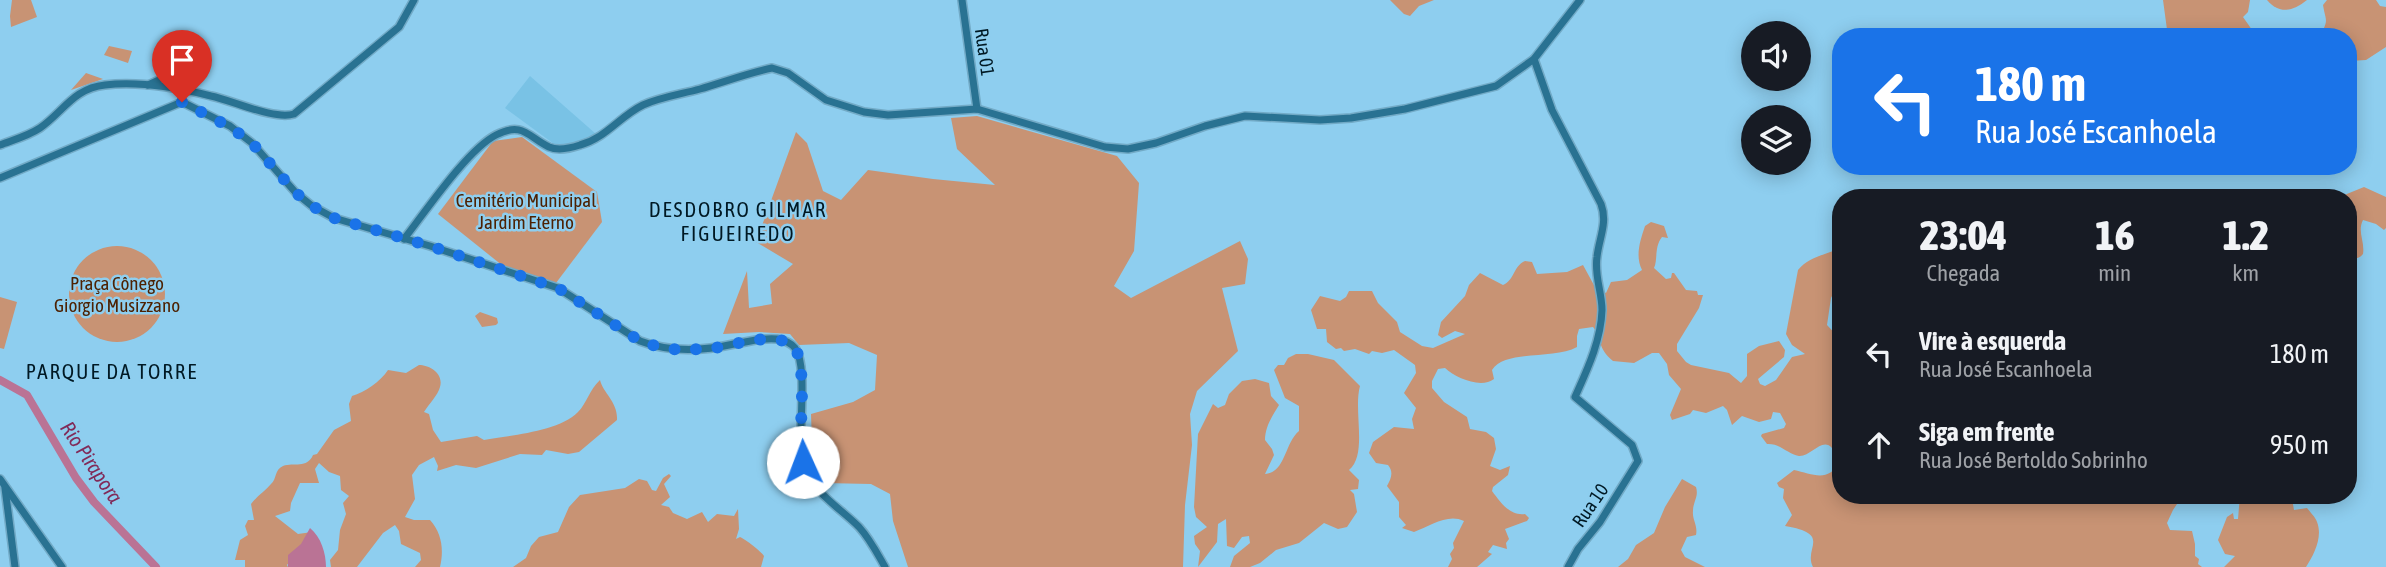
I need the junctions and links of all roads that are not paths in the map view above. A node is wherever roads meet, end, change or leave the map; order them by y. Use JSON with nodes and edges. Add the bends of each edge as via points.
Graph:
{"nodes":[{"id":1,"x":415,"y":0,"type":"edge"},
{"id":2,"x":962,"y":0,"type":"edge"},
{"id":3,"x":1580,"y":0,"type":"edge"},
{"id":4,"x":1534,"y":59,"type":"junction"},
{"id":5,"x":170,"y":75,"type":"dead end"},
{"id":6,"x":146,"y":86,"type":"junction"},
{"id":7,"x":977,"y":109,"type":"junction"},
{"id":8,"x":0,"y":145,"type":"edge"},
{"id":9,"x":0,"y":178,"type":"edge"},
{"id":10,"x":404,"y":239,"type":"junction"},
{"id":11,"x":2,"y":482,"type":"edge"},
{"id":12,"x":15,"y":567,"type":"edge"},
{"id":13,"x":62,"y":567,"type":"edge"},
{"id":14,"x":885,"y":567,"type":"edge"},
{"id":15,"x":1568,"y":567,"type":"edge"}],
"edges":[{"from":1,"to":6,"type":"street","via":[[400,27],[284,117],[209,95]]},
{"from":2,"to":7,"type":"street","name":"Rua 01"},
{"from":3,"to":4,"type":"street"},
{"from":4,"to":7,"type":"street","via":[[1496,86],[1405,109],[1336,120],[1245,116],[1128,149],[1093,144]]},
{"from":4,"to":15,"type":"street","name":"Rua 10","via":[[1552,110],[1604,218],[1596,258],[1599,332],[1575,397],[1632,445],[1638,461]]},
{"from":5,"to":6,"type":"street"},
{"from":6,"to":8,"type":"street","via":[[92,87],[40,128]]},
{"from":7,"to":10,"type":"street","via":[[875,115],[826,100],[779,69],[761,70],[645,104],[596,140],[581,145],[549,147],[519,129],[495,135],[453,177]]},
{"from":9,"to":10,"type":"street","via":[[182,102],[252,143],[312,206],[345,222]]},
{"from":10,"to":14,"type":"street","via":[[558,288],[654,346],[700,349],[776,339],[793,345],[799,363],[801,450],[807,473],[822,496],[866,536]]},
{"from":11,"to":12,"type":"street"},
{"from":11,"to":13,"type":"street"}]}
